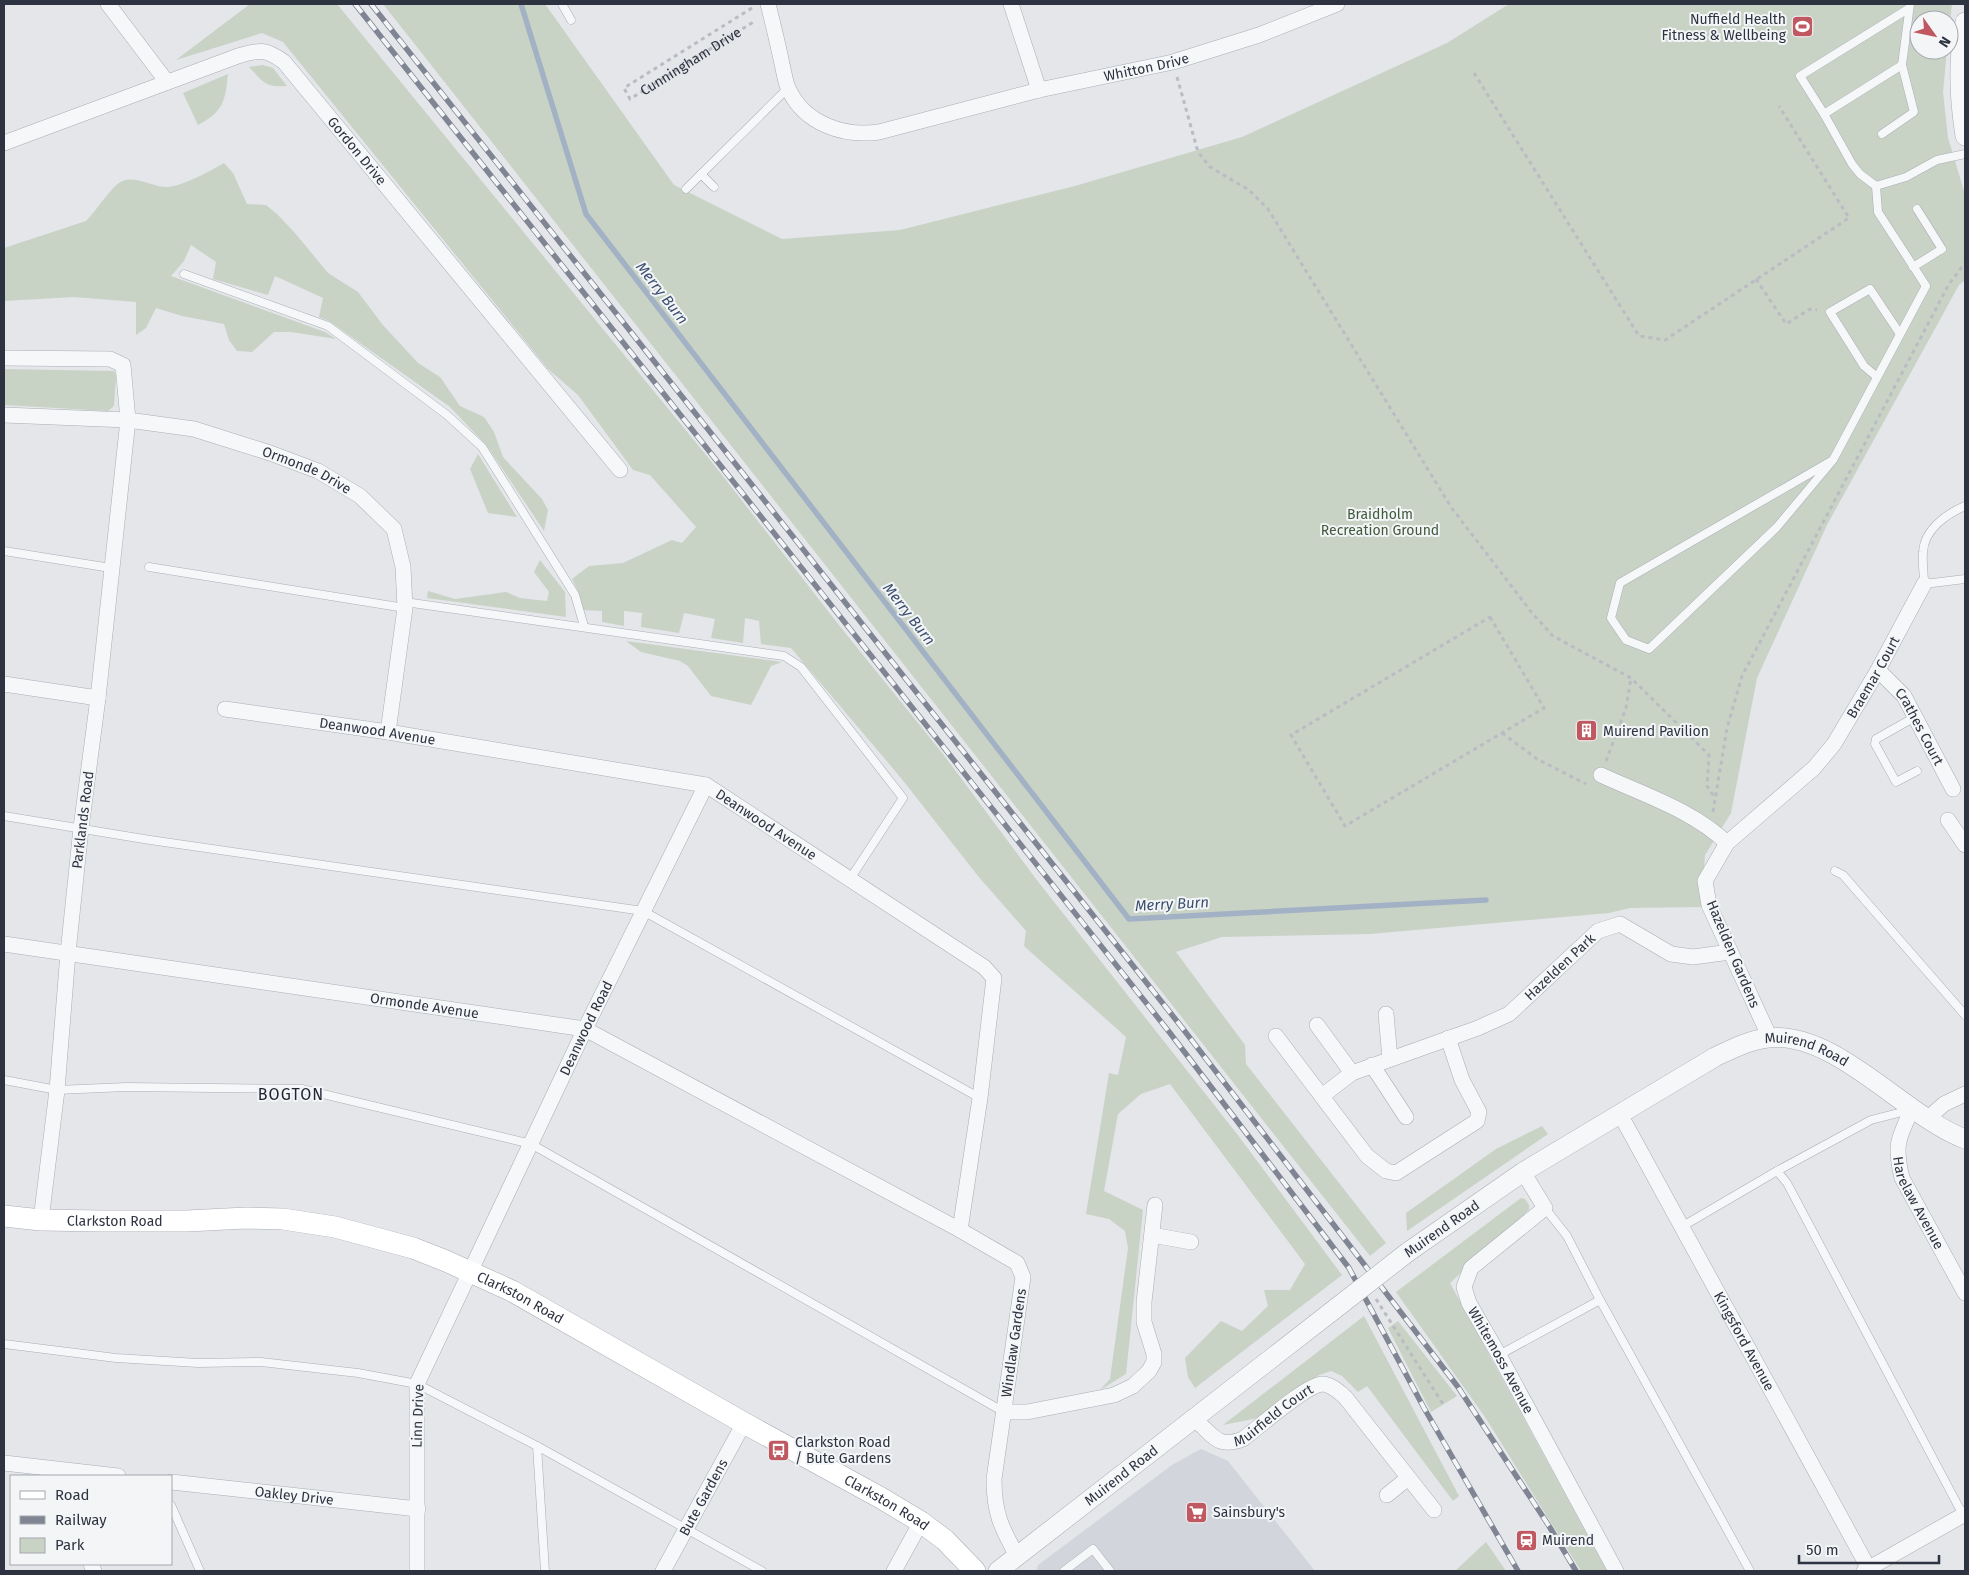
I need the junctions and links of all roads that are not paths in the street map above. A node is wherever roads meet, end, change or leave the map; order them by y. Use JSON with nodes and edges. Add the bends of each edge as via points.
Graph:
{"nodes":[{"id":1,"x":108,"y":4,"type":"edge"},
{"id":2,"x":562,"y":4,"type":"edge"},
{"id":3,"x":1011,"y":4,"type":"edge"},
{"id":4,"x":1337,"y":4,"type":"edge"},
{"id":5,"x":766,"y":6,"type":"edge"},
{"id":6,"x":1909,"y":6,"type":"edge"},
{"id":7,"x":571,"y":20,"type":"dead end"},
{"id":8,"x":1965,"y":22,"type":"edge"},
{"id":9,"x":1902,"y":65,"type":"junction"},
{"id":10,"x":167,"y":82,"type":"junction"},
{"id":11,"x":788,"y":88,"type":"junction"},
{"id":12,"x":1039,"y":90,"type":"junction"},
{"id":13,"x":1824,"y":114,"type":"junction"},
{"id":14,"x":1882,"y":134,"type":"dead end"},
{"id":15,"x":1965,"y":136,"type":"edge"},
{"id":16,"x":4,"y":142,"type":"edge"},
{"id":17,"x":1965,"y":154,"type":"edge"},
{"id":18,"x":701,"y":174,"type":"junction"},
{"id":19,"x":1876,"y":186,"type":"junction"},
{"id":20,"x":714,"y":187,"type":"dead end"},
{"id":21,"x":686,"y":189,"type":"dead end"},
{"id":22,"x":1917,"y":209,"type":"dead end"},
{"id":23,"x":1914,"y":267,"type":"junction"},
{"id":24,"x":184,"y":274,"type":"dead end"},
{"id":25,"x":1900,"y":334,"type":"junction"},
{"id":26,"x":4,"y":358,"type":"edge"},
{"id":27,"x":1877,"y":377,"type":"junction"},
{"id":28,"x":4,"y":415,"type":"edge"},
{"id":29,"x":128,"y":420,"type":"junction"},
{"id":30,"x":1832,"y":460,"type":"junction"},
{"id":31,"x":620,"y":470,"type":"dead end"},
{"id":32,"x":1965,"y":506,"type":"edge"},
{"id":33,"x":4,"y":551,"type":"edge"},
{"id":34,"x":149,"y":567,"type":"dead end"},
{"id":35,"x":111,"y":568,"type":"junction"},
{"id":36,"x":1965,"y":579,"type":"edge"},
{"id":37,"x":1924,"y":584,"type":"junction"},
{"id":38,"x":405,"y":605,"type":"junction"},
{"id":39,"x":584,"y":626,"type":"junction"},
{"id":40,"x":1878,"y":670,"type":"junction"},
{"id":41,"x":4,"y":684,"type":"edge"},
{"id":42,"x":98,"y":698,"type":"junction"},
{"id":43,"x":224,"y":709,"type":"dead end"},
{"id":44,"x":1915,"y":717,"type":"junction"},
{"id":45,"x":388,"y":732,"type":"junction"},
{"id":46,"x":1814,"y":768,"type":"joint"},
{"id":47,"x":1917,"y":771,"type":"dead end"},
{"id":48,"x":1601,"y":775,"type":"road end"},
{"id":49,"x":706,"y":785,"type":"junction"},
{"id":50,"x":1954,"y":789,"type":"dead end"},
{"id":51,"x":4,"y":816,"type":"edge"},
{"id":52,"x":1948,"y":820,"type":"dead end"},
{"id":53,"x":81,"y":828,"type":"junction"},
{"id":54,"x":1727,"y":843,"type":"junction"},
{"id":55,"x":1965,"y":845,"type":"edge"},
{"id":56,"x":1835,"y":871,"type":"dead end"},
{"id":57,"x":850,"y":879,"type":"junction"},
{"id":58,"x":642,"y":911,"type":"junction"},
{"id":59,"x":4,"y":944,"type":"edge"},
{"id":60,"x":1730,"y":952,"type":"junction"},
{"id":61,"x":68,"y":953,"type":"junction"},
{"id":62,"x":1386,"y":1014,"type":"dead end"},
{"id":63,"x":1965,"y":1015,"type":"edge"},
{"id":64,"x":1317,"y":1025,"type":"dead end"},
{"id":65,"x":585,"y":1030,"type":"junction"},
{"id":66,"x":1276,"y":1036,"type":"dead end"},
{"id":67,"x":1448,"y":1038,"type":"junction"},
{"id":68,"x":1770,"y":1038,"type":"junction"},
{"id":69,"x":1390,"y":1059,"type":"junction"},
{"id":70,"x":1372,"y":1065,"type":"junction"},
{"id":71,"x":1352,"y":1073,"type":"junction"},
{"id":72,"x":4,"y":1080,"type":"edge"},
{"id":73,"x":57,"y":1090,"type":"junction"},
{"id":74,"x":1965,"y":1094,"type":"edge"},
{"id":75,"x":1322,"y":1096,"type":"junction"},
{"id":76,"x":980,"y":1098,"type":"junction"},
{"id":77,"x":1620,"y":1114,"type":"junction"},
{"id":78,"x":1920,"y":1114,"type":"junction"},
{"id":79,"x":1406,"y":1117,"type":"dead end"},
{"id":80,"x":1965,"y":1139,"type":"edge"},
{"id":81,"x":531,"y":1144,"type":"junction"},
{"id":82,"x":817,"y":1154,"type":"joint"},
{"id":83,"x":1777,"y":1171,"type":"junction"},
{"id":84,"x":1523,"y":1172,"type":"junction"},
{"id":85,"x":1155,"y":1206,"type":"dead end"},
{"id":86,"x":1545,"y":1208,"type":"junction"},
{"id":87,"x":4,"y":1216,"type":"edge"},
{"id":88,"x":41,"y":1220,"type":"junction"},
{"id":89,"x":1682,"y":1226,"type":"junction"},
{"id":90,"x":960,"y":1230,"type":"junction"},
{"id":91,"x":1152,"y":1236,"type":"junction"},
{"id":92,"x":1191,"y":1242,"type":"dead end"},
{"id":93,"x":470,"y":1272,"type":"junction"},
{"id":94,"x":1965,"y":1293,"type":"edge"},
{"id":95,"x":1600,"y":1300,"type":"junction"},
{"id":96,"x":4,"y":1344,"type":"edge"},
{"id":97,"x":1499,"y":1355,"type":"junction"},
{"id":98,"x":416,"y":1384,"type":"junction"},
{"id":99,"x":1004,"y":1412,"type":"junction"},
{"id":100,"x":1194,"y":1419,"type":"junction"},
{"id":101,"x":744,"y":1423,"type":"junction"},
{"id":102,"x":537,"y":1446,"type":"junction"},
{"id":103,"x":4,"y":1463,"type":"edge"},
{"id":104,"x":53,"y":1473,"type":"edge"},
{"id":105,"x":96,"y":1475,"type":"edge"},
{"id":106,"x":1408,"y":1478,"type":"junction"},
{"id":107,"x":172,"y":1482,"type":"edge"},
{"id":108,"x":1387,"y":1495,"type":"dead end"},
{"id":109,"x":172,"y":1507,"type":"edge"},
{"id":110,"x":418,"y":1509,"type":"junction"},
{"id":111,"x":1434,"y":1510,"type":"dead end"},
{"id":112,"x":1964,"y":1515,"type":"edge"},
{"id":113,"x":921,"y":1522,"type":"junction"},
{"id":114,"x":685,"y":1529,"type":"junction"},
{"id":115,"x":1017,"y":1556,"type":"junction"},
{"id":116,"x":1866,"y":1570,"type":"edge"},
{"id":117,"x":200,"y":1571,"type":"edge"},
{"id":118,"x":417,"y":1571,"type":"edge"},
{"id":119,"x":545,"y":1571,"type":"edge"},
{"id":120,"x":663,"y":1571,"type":"edge"},
{"id":121,"x":762,"y":1571,"type":"edge"},
{"id":122,"x":894,"y":1571,"type":"edge"},
{"id":123,"x":974,"y":1571,"type":"edge"},
{"id":124,"x":998,"y":1571,"type":"edge"},
{"id":125,"x":1064,"y":1571,"type":"edge"},
{"id":126,"x":1110,"y":1571,"type":"edge"},
{"id":127,"x":1616,"y":1571,"type":"edge"},
{"id":128,"x":1750,"y":1571,"type":"edge"}],
"edges":[{"from":1,"to":10,"type":"street"},
{"from":2,"to":7,"type":"lane"},
{"from":3,"to":12,"type":"street"},
{"from":4,"to":12,"type":"street","name":"Whitton Drive","via":[[1260,35],[1173,62]]},
{"from":5,"to":11,"type":"street"},
{"from":6,"to":9,"type":"lane"},
{"from":6,"to":13,"type":"lane","via":[[1800,76]]},
{"from":8,"to":15,"type":"street","via":[[1959,73]]},
{"from":9,"to":13,"type":"lane"},
{"from":9,"to":14,"type":"lane","via":[[1914,112]]},
{"from":10,"to":16,"type":"street","name":"Gordon Drive"},
{"from":10,"to":31,"type":"street","name":"Gordon Drive","via":[[264,50],[284,62]]},
{"from":11,"to":12,"type":"street","via":[[806,112],[819,122],[834,129],[863,134]]},
{"from":11,"to":18,"type":"lane"},
{"from":13,"to":19,"type":"lane","via":[[1852,164]]},
{"from":17,"to":19,"type":"lane","via":[[1937,160],[1906,177]]},
{"from":18,"to":20,"type":"lane"},
{"from":18,"to":21,"type":"lane"},
{"from":19,"to":23,"type":"lane","via":[[1878,212]]},
{"from":22,"to":23,"type":"lane","via":[[1942,248]]},
{"from":23,"to":25,"type":"lane","via":[[1926,286]]},
{"from":24,"to":39,"type":"lane","via":[[328,326],[446,415],[482,447],[575,595]]},
{"from":25,"to":27,"type":"lane"},
{"from":25,"to":27,"type":"lane","via":[[1870,289],[1830,312],[1864,366]]},
{"from":26,"to":29,"type":"street","name":"Parklands Road","via":[[110,359],[123,365]]},
{"from":27,"to":30,"type":"lane"},
{"from":28,"to":29,"type":"street","name":"Ormonde Drive"},
{"from":29,"to":35,"type":"street","name":"Parklands Road"},
{"from":29,"to":38,"type":"street","name":"Ormonde Drive","via":[[194,429],[270,453],[318,471],[360,496],[394,529],[403,567]]},
{"from":30,"to":30,"type":"lane","via":[[1777,527],[1648,649],[1626,640],[1611,618],[1620,584]]},
{"from":32,"to":37,"type":"lane","via":[[1952,511],[1936,524],[1926,538],[1922,551]]},
{"from":33,"to":35,"type":"lane"},
{"from":34,"to":38,"type":"lane"},
{"from":35,"to":42,"type":"street","name":"Parklands Road"},
{"from":36,"to":37,"type":"lane"},
{"from":37,"to":40,"type":"street","name":"Braemar Court"},
{"from":38,"to":39,"type":"lane"},
{"from":38,"to":45,"type":"street","name":"Ormonde Drive"},
{"from":39,"to":57,"type":"lane","via":[[784,656],[801,667],[903,798]]},
{"from":40,"to":44,"type":"street","name":"Crathes Court","via":[[1904,696]]},
{"from":40,"to":46,"type":"street","name":"Braemar Court","via":[[1834,744]]},
{"from":41,"to":42,"type":"street"},
{"from":42,"to":53,"type":"street","name":"Parklands Road"},
{"from":43,"to":45,"type":"street","name":"Deanwood Avenue"},
{"from":44,"to":47,"type":"lane","via":[[1876,739],[1876,744],[1896,782]]},
{"from":44,"to":50,"type":"street","name":"Crathes Court"},
{"from":45,"to":49,"type":"street","name":"Deanwood Avenue"},
{"from":46,"to":54,"type":"street","name":"Hazelden Gardens"},
{"from":48,"to":54,"type":"street","via":[[1710,828]]},
{"from":49,"to":57,"type":"street","name":"Deanwood Avenue"},
{"from":49,"to":58,"type":"street","name":"Deanwood Road"},
{"from":51,"to":53,"type":"lane"},
{"from":52,"to":55,"type":"street"},
{"from":53,"to":58,"type":"lane"},
{"from":53,"to":61,"type":"street","name":"Parklands Road"},
{"from":54,"to":60,"type":"street","name":"Hazelden Gardens","via":[[1705,881],[1709,905]]},
{"from":56,"to":63,"type":"lane","via":[[1843,875]]},
{"from":57,"to":76,"type":"street","name":"Deanwood Avenue","via":[[984,967],[994,978]]},
{"from":58,"to":65,"type":"street","name":"Deanwood Road"},
{"from":58,"to":76,"type":"lane"},
{"from":59,"to":61,"type":"street","name":"Ormonde Avenue"},
{"from":60,"to":67,"type":"street","name":"Hazelden Park","via":[[1693,957],[1671,954],[1620,924],[1598,931],[1509,1014]]},
{"from":60,"to":68,"type":"street","name":"Hazelden Gardens"},
{"from":61,"to":65,"type":"street","name":"Ormonde Avenue"},
{"from":61,"to":73,"type":"street","name":"Parklands Road"},
{"from":62,"to":69,"type":"street"},
{"from":64,"to":71,"type":"street"},
{"from":65,"to":81,"type":"street","name":"Deanwood Road"},
{"from":65,"to":82,"type":"street","name":"Ormonde Avenue"},
{"from":66,"to":75,"type":"street"},
{"from":67,"to":69,"type":"street","name":"Hazelden Park"},
{"from":67,"to":75,"type":"street","via":[[1462,1080],[1478,1112],[1477,1121],[1396,1173],[1386,1171],[1367,1156]]},
{"from":68,"to":77,"type":"street","name":"Muirend Road","via":[[1714,1057]]},
{"from":68,"to":78,"type":"street","name":"Muirend Road","via":[[1783,1038],[1823,1049]]},
{"from":69,"to":70,"type":"street","name":"Hazelden Park"},
{"from":70,"to":71,"type":"street","name":"Hazelden Park"},
{"from":70,"to":79,"type":"street"},
{"from":71,"to":75,"type":"street","name":"Hazelden Park"},
{"from":72,"to":73,"type":"lane"},
{"from":73,"to":81,"type":"lane","via":[[126,1087],[302,1089]]},
{"from":73,"to":88,"type":"street","name":"Parklands Road"},
{"from":74,"to":78,"type":"street"},
{"from":76,"to":90,"type":"street","name":"Deanwood Avenue"},
{"from":77,"to":84,"type":"street","name":"Muirend Road"},
{"from":77,"to":89,"type":"street","name":"Kingsford Avenue"},
{"from":78,"to":80,"type":"street","name":"Muirend Road"},
{"from":78,"to":83,"type":"lane","via":[[1872,1120]]},
{"from":78,"to":94,"type":"street","name":"Harelaw Avenue","via":[[1897,1143],[1902,1178]]},
{"from":81,"to":93,"type":"street","name":"Deanwood Road"},
{"from":81,"to":99,"type":"lane"},
{"from":82,"to":90,"type":"street","name":"Windlaw Gardens"},
{"from":83,"to":89,"type":"lane"},
{"from":83,"to":112,"type":"lane"},
{"from":84,"to":86,"type":"street"},
{"from":84,"to":100,"type":"street","name":"Muirend Road","bridge":true,"via":[[1408,1252]]},
{"from":85,"to":91,"type":"street"},
{"from":86,"to":95,"type":"lane","via":[[1567,1236]]},
{"from":86,"to":97,"type":"street","name":"Whitemoss Avenue","via":[[1471,1268],[1464,1287],[1469,1303]]},
{"from":87,"to":88,"type":"main road","name":"Clarkston Road"},
{"from":88,"to":93,"type":"main road","name":"Clarkston Road","via":[[187,1222],[283,1219],[335,1227],[390,1242]]},
{"from":89,"to":116,"type":"street","name":"Kingsford Avenue"},
{"from":90,"to":99,"type":"street","name":"Windlaw Gardens","via":[[1017,1263],[1023,1277]]},
{"from":91,"to":92,"type":"street"},
{"from":91,"to":99,"type":"street","via":[[1144,1302],[1144,1322],[1154,1354],[1149,1370],[1133,1386],[1114,1395],[1027,1412]]},
{"from":93,"to":98,"type":"street","name":"Linn Drive"},
{"from":93,"to":101,"type":"main road","name":"Clarkston Road","via":[[512,1292]]},
{"from":95,"to":97,"type":"lane"},
{"from":95,"to":128,"type":"lane"},
{"from":96,"to":98,"type":"lane","via":[[116,1358],[198,1363],[261,1362],[358,1373]]},
{"from":97,"to":127,"type":"street","name":"Whitemoss Avenue"},
{"from":98,"to":102,"type":"lane"},
{"from":98,"to":110,"type":"street","name":"Linn Drive"},
{"from":99,"to":115,"type":"street","name":"Windlaw Gardens","via":[[994,1501],[1001,1527]]},
{"from":100,"to":106,"type":"street","name":"Muirfield Court","via":[[1220,1443],[1231,1443],[1242,1439],[1309,1389],[1322,1384],[1333,1387],[1345,1397]]},
{"from":100,"to":115,"type":"street","name":"Muirend Road"},
{"from":101,"to":113,"type":"main road","name":"Clarkston Road"},
{"from":101,"to":114,"type":"street","name":"Bute Gardens"},
{"from":102,"to":114,"type":"lane"},
{"from":102,"to":119,"type":"lane"},
{"from":103,"to":104,"type":"street"},
{"from":104,"to":105,"type":"street"},
{"from":106,"to":108,"type":"street"},
{"from":106,"to":111,"type":"street","name":"Muirfield Court"},
{"from":107,"to":110,"type":"street","name":"Oakley Drive"},
{"from":109,"to":117,"type":"lane"},
{"from":110,"to":118,"type":"street","name":"Linn Drive"},
{"from":112,"to":116,"type":"street"},
{"from":113,"to":122,"type":"street"},
{"from":113,"to":123,"type":"main road","name":"Clarkston Road","via":[[946,1540]]},
{"from":114,"to":120,"type":"street","name":"Bute Gardens"},
{"from":114,"to":121,"type":"lane"},
{"from":115,"to":124,"type":"street","name":"Muirend Road"},
{"from":125,"to":126,"type":"lane","via":[[1093,1549]]}]}
